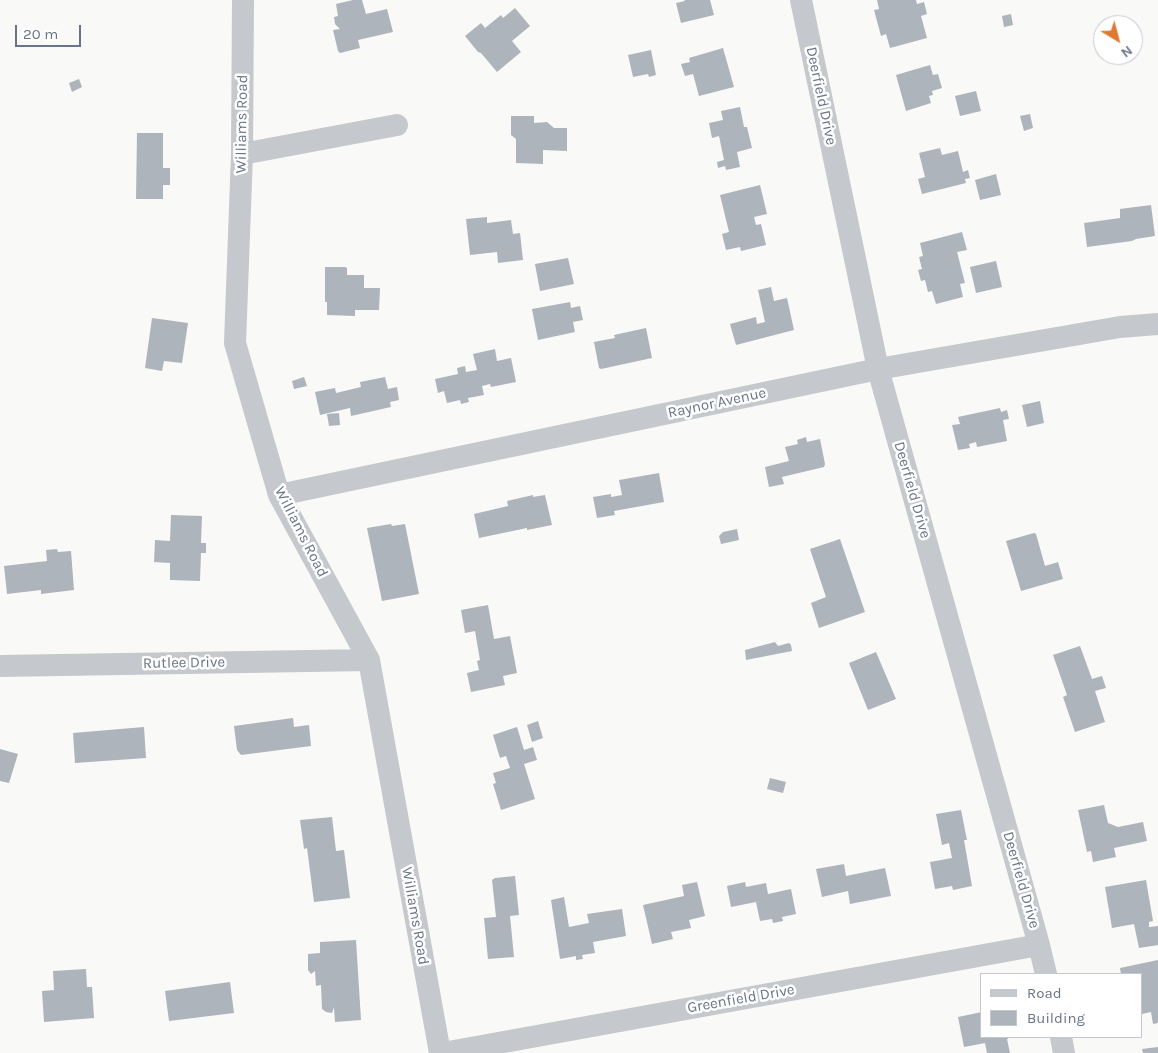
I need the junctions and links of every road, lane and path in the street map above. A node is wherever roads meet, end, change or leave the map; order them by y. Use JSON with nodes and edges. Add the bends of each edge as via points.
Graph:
{"nodes":[{"id":1,"x":243,"y":0,"type":"edge"},
{"id":2,"x":801,"y":0,"type":"edge"},
{"id":3,"x":397,"y":125,"type":"dead end"},
{"id":4,"x":242,"y":154,"type":"junction"},
{"id":5,"x":1158,"y":324,"type":"edge"},
{"id":6,"x":878,"y":369,"type":"junction"},
{"id":7,"x":279,"y":495,"type":"junction"},
{"id":8,"x":368,"y":660,"type":"junction"},
{"id":9,"x":0,"y":666,"type":"edge"},
{"id":10,"x":1039,"y":945,"type":"junction"},
{"id":11,"x":1046,"y":973,"type":"edge"},
{"id":12,"x":1060,"y":1038,"type":"edge"},
{"id":13,"x":441,"y":1053,"type":"edge"},
{"id":14,"x":1064,"y":1053,"type":"edge"}],
"edges":[{"from":1,"to":4,"type":"street","name":"Williams Road"},
{"from":2,"to":6,"type":"street","name":"Deerfield Drive"},
{"from":3,"to":4,"type":"street"},
{"from":4,"to":7,"type":"street","name":"Williams Road","via":[[235,343]]},
{"from":5,"to":6,"type":"street","name":"Raynor Avenue","via":[[1120,327]]},
{"from":6,"to":7,"type":"street","name":"Raynor Avenue"},
{"from":6,"to":10,"type":"street","name":"Deerfield Drive"},
{"from":7,"to":8,"type":"street","name":"Williams Road"},
{"from":8,"to":9,"type":"street","name":"Rutlee Drive"},
{"from":8,"to":13,"type":"street","name":"Williams Road"},
{"from":10,"to":11,"type":"street","name":"Deerfield Drive"},
{"from":10,"to":13,"type":"street","name":"Greenfield Drive"},
{"from":12,"to":14,"type":"street"}]}
